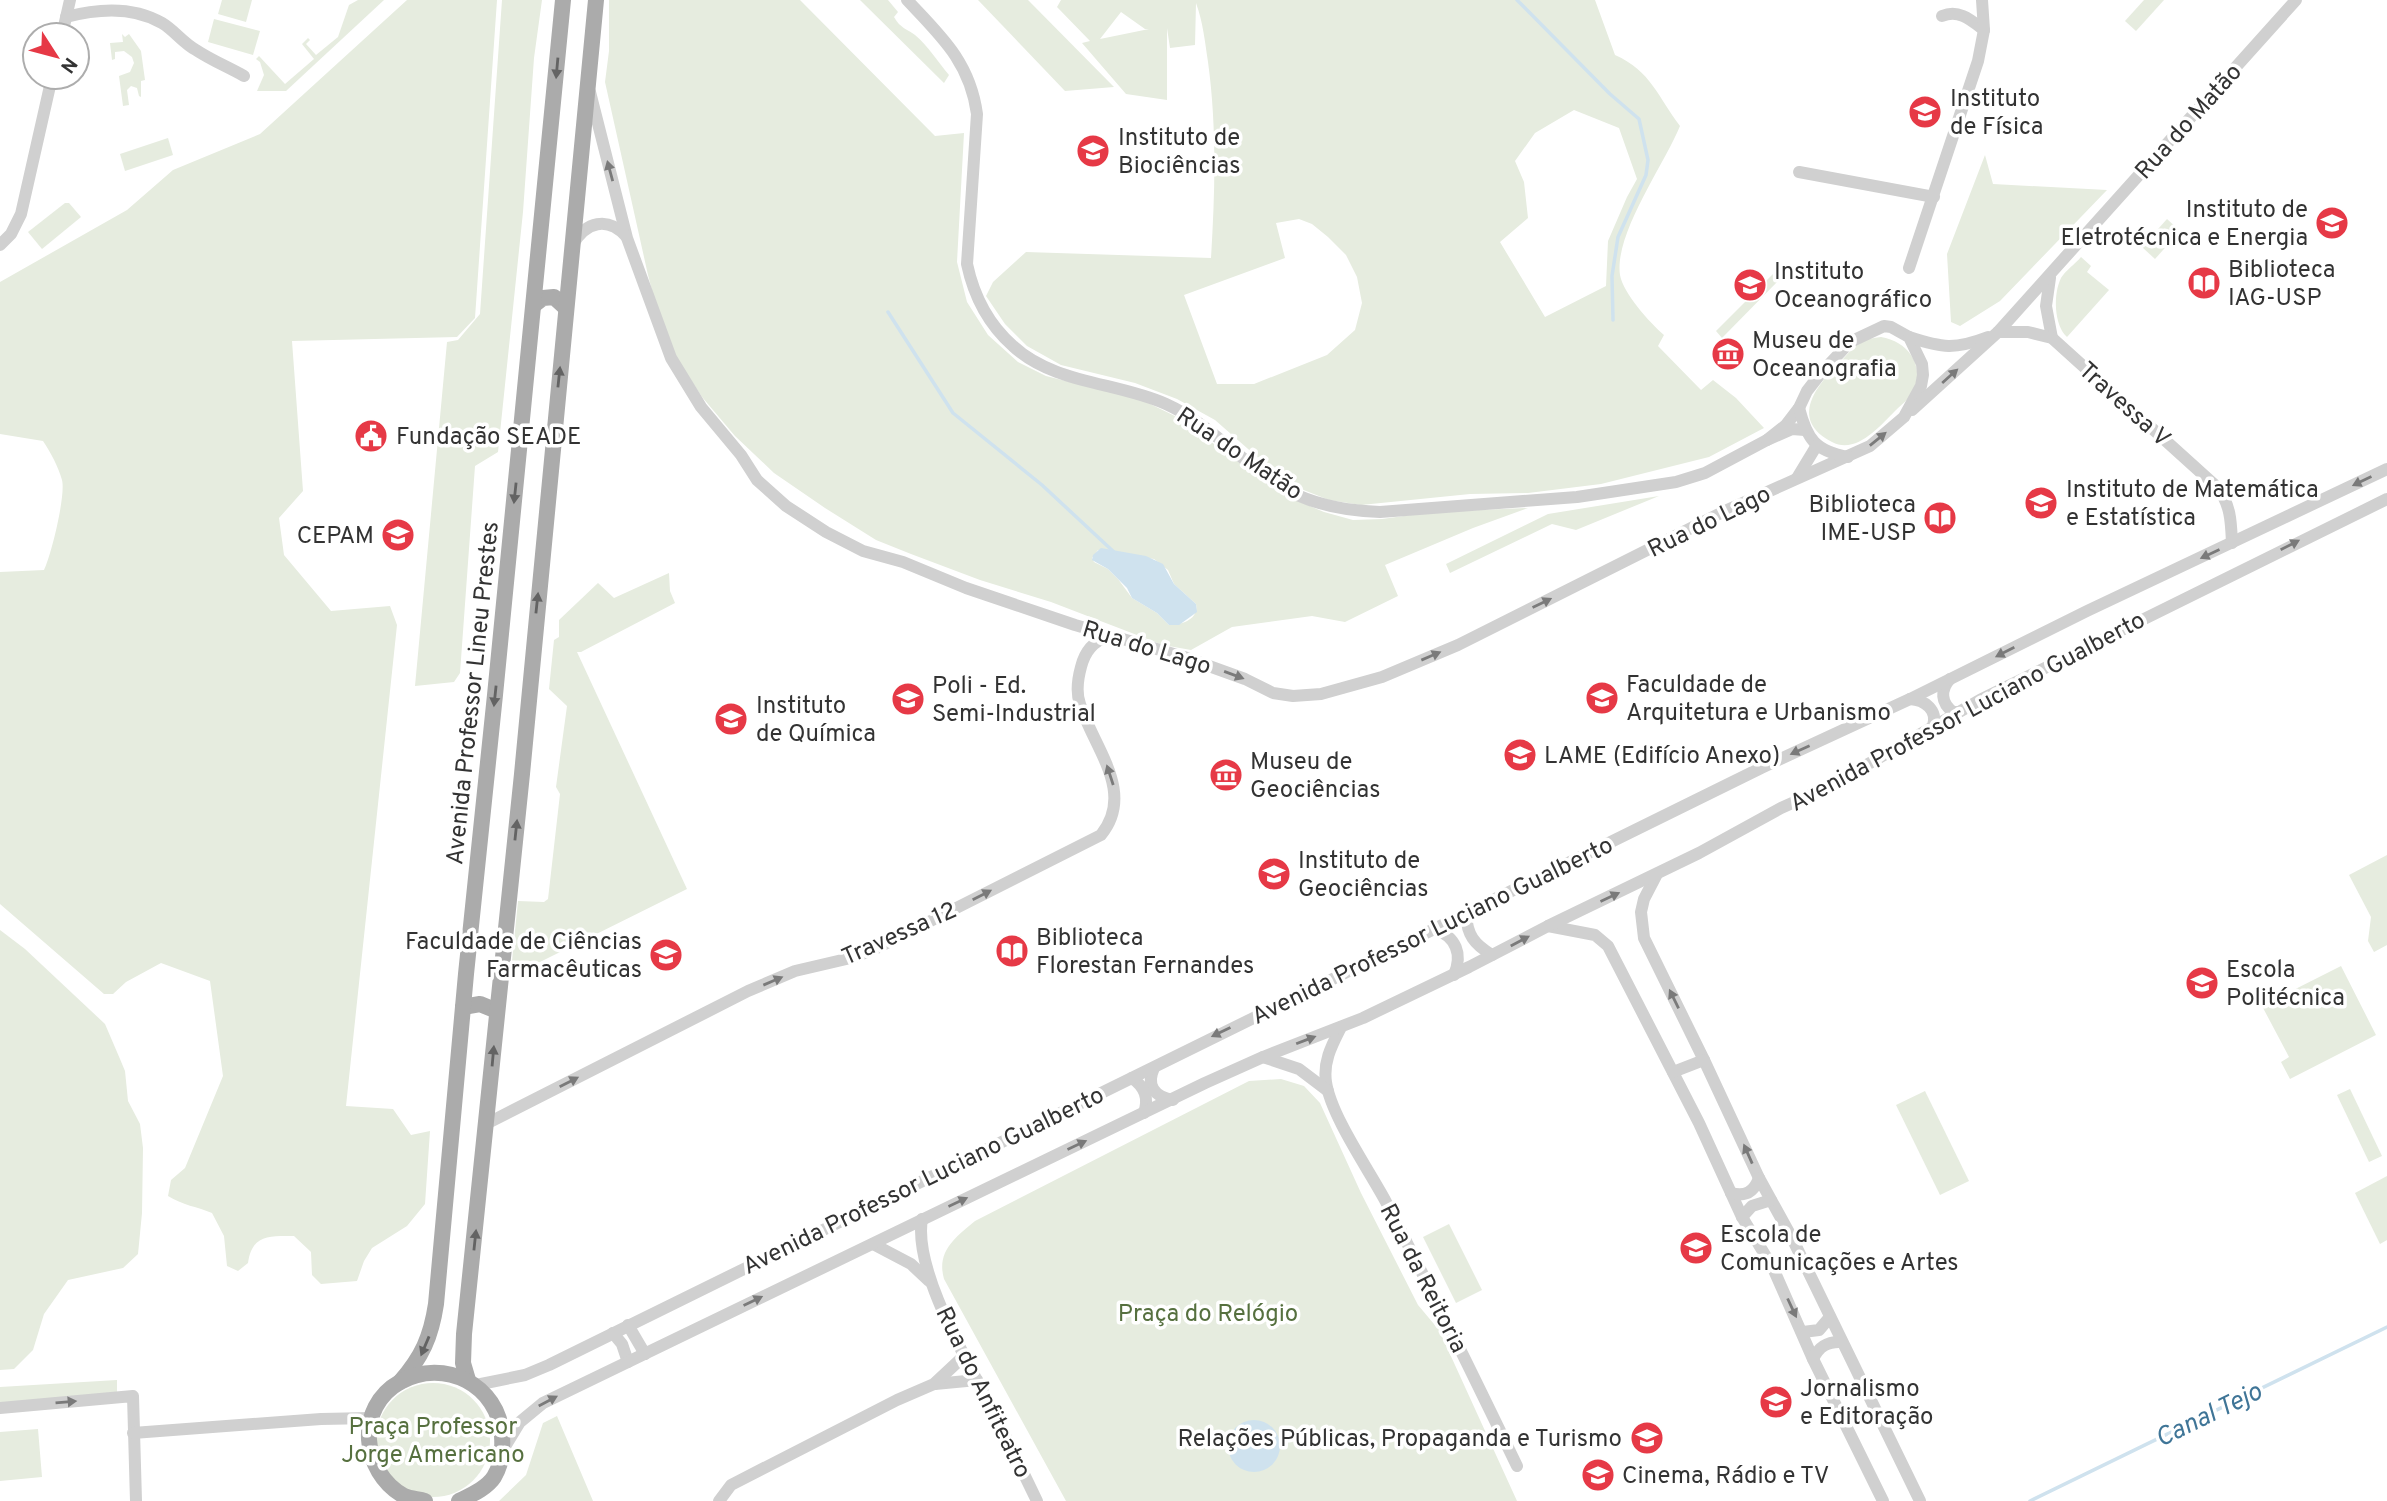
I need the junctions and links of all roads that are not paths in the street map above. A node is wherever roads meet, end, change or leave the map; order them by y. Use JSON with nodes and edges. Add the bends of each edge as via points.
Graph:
{"nodes":[{"id":1,"x":70,"y":0,"type":"edge"},
{"id":2,"x":563,"y":0,"type":"edge"},
{"id":3,"x":596,"y":0,"type":"edge"},
{"id":4,"x":907,"y":0,"type":"edge"},
{"id":5,"x":1982,"y":0,"type":"edge"},
{"id":6,"x":2296,"y":0,"type":"edge"},
{"id":7,"x":1942,"y":16,"type":"dead end"},
{"id":8,"x":66,"y":17,"type":"junction"},
{"id":9,"x":65,"y":21,"type":"edge"},
{"id":10,"x":1984,"y":30,"type":"junction"},
{"id":11,"x":244,"y":76,"type":"dead end"},
{"id":12,"x":588,"y":85,"type":"junction"},
{"id":13,"x":49,"y":91,"type":"edge"},
{"id":14,"x":1799,"y":172,"type":"dead end"},
{"id":15,"x":1934,"y":197,"type":"junction"},
{"id":16,"x":627,"y":237,"type":"junction"},
{"id":17,"x":0,"y":245,"type":"edge"},
{"id":18,"x":572,"y":248,"type":"junction"},
{"id":19,"x":1909,"y":268,"type":"dead end"},
{"id":20,"x":2051,"y":274,"type":"junction"},
{"id":21,"x":534,"y":304,"type":"junction"},
{"id":22,"x":566,"y":308,"type":"junction"},
{"id":23,"x":1997,"y":333,"type":"junction"},
{"id":24,"x":1909,"y":337,"type":"junction"},
{"id":25,"x":2052,"y":338,"type":"junction"},
{"id":26,"x":1799,"y":408,"type":"junction"},
{"id":27,"x":1904,"y":417,"type":"junction"},
{"id":28,"x":1805,"y":430,"type":"junction"},
{"id":29,"x":1767,"y":440,"type":"junction"},
{"id":30,"x":1816,"y":445,"type":"junction"},
{"id":31,"x":1848,"y":457,"type":"junction"},
{"id":32,"x":2387,"y":469,"type":"edge"},
{"id":33,"x":1797,"y":479,"type":"junction"},
{"id":34,"x":2387,"y":499,"type":"edge"},
{"id":35,"x":2232,"y":543,"type":"junction"},
{"id":36,"x":1075,"y":625,"type":"junction"},
{"id":37,"x":1108,"y":636,"type":"junction"},
{"id":38,"x":1084,"y":657,"type":"junction"},
{"id":39,"x":1951,"y":678,"type":"junction"},
{"id":40,"x":1910,"y":699,"type":"junction"},
{"id":41,"x":1957,"y":712,"type":"junction"},
{"id":42,"x":1933,"y":726,"type":"junction"},
{"id":43,"x":1657,"y":874,"type":"junction"},
{"id":44,"x":1466,"y":914,"type":"junction"},
{"id":45,"x":1548,"y":926,"type":"junction"},
{"id":46,"x":1435,"y":929,"type":"junction"},
{"id":47,"x":1492,"y":955,"type":"junction"},
{"id":48,"x":1454,"y":975,"type":"junction"},
{"id":49,"x":465,"y":989,"type":"junction"},
{"id":50,"x":498,"y":993,"type":"junction"},
{"id":51,"x":463,"y":1007,"type":"junction"},
{"id":52,"x":497,"y":1011,"type":"junction"},
{"id":53,"x":1341,"y":1027,"type":"junction"},
{"id":54,"x":1263,"y":1057,"type":"junction"},
{"id":55,"x":1704,"y":1060,"type":"junction"},
{"id":56,"x":1154,"y":1068,"type":"junction"},
{"id":57,"x":1673,"y":1072,"type":"junction"},
{"id":58,"x":1132,"y":1078,"type":"junction"},
{"id":59,"x":1328,"y":1091,"type":"junction"},
{"id":60,"x":1172,"y":1100,"type":"junction"},
{"id":61,"x":1144,"y":1113,"type":"junction"},
{"id":62,"x":486,"y":1124,"type":"junction"},
{"id":63,"x":1759,"y":1178,"type":"junction"},
{"id":64,"x":1731,"y":1193,"type":"junction"},
{"id":65,"x":1771,"y":1200,"type":"junction"},
{"id":66,"x":1742,"y":1217,"type":"junction"},
{"id":67,"x":922,"y":1219,"type":"junction"},
{"id":68,"x":873,"y":1244,"type":"junction"},
{"id":69,"x":932,"y":1283,"type":"junction"},
{"id":70,"x":1830,"y":1317,"type":"junction"},
{"id":71,"x":628,"y":1325,"type":"junction"},
{"id":72,"x":1803,"y":1332,"type":"junction"},
{"id":73,"x":613,"y":1333,"type":"junction"},
{"id":74,"x":1842,"y":1342,"type":"junction"},
{"id":75,"x":645,"y":1354,"type":"junction"},
{"id":76,"x":964,"y":1356,"type":"junction"},
{"id":77,"x":1814,"y":1359,"type":"junction"},
{"id":78,"x":628,"y":1362,"type":"junction"},
{"id":79,"x":977,"y":1380,"type":"junction"},
{"id":80,"x":400,"y":1382,"type":"junction"},
{"id":81,"x":472,"y":1383,"type":"junction"},
{"id":82,"x":934,"y":1384,"type":"junction"},
{"id":83,"x":0,"y":1408,"type":"edge"},
{"id":84,"x":370,"y":1418,"type":"junction"},
{"id":85,"x":133,"y":1433,"type":"junction"},
{"id":86,"x":503,"y":1450,"type":"junction"},
{"id":87,"x":1517,"y":1466,"type":"dead end"},
{"id":88,"x":406,"y":1498,"type":"edge"},
{"id":89,"x":136,"y":1501,"type":"edge"},
{"id":90,"x":425,"y":1501,"type":"edge"},
{"id":91,"x":460,"y":1501,"type":"edge"},
{"id":92,"x":719,"y":1501,"type":"edge"},
{"id":93,"x":1037,"y":1501,"type":"edge"},
{"id":94,"x":1883,"y":1501,"type":"edge"},
{"id":95,"x":1920,"y":1501,"type":"edge"}],
"edges":[{"from":1,"to":8,"type":"street"},
{"from":2,"to":21,"type":"main road","name":"Avenida Professor Lineu Prestes","one_way":true},
{"from":3,"to":12,"type":"main road"},
{"from":4,"to":29,"type":"street","name":"Rua do Matão","via":[[959,59],[974,91],[977,114],[967,264],[971,285],[983,312],[1012,346],[1032,361],[1167,404],[1272,480],[1326,506],[1353,511],[1555,499],[1652,486],[1705,473]]},
{"from":5,"to":10,"type":"street"},
{"from":6,"to":20,"type":"street","name":"Rua do Matão"},
{"from":7,"to":10,"type":"street","via":[[1960,14]]},
{"from":8,"to":9,"type":"street"},
{"from":8,"to":11,"type":"street","via":[[91,10],[147,17]]},
{"from":10,"to":15,"type":"street"},
{"from":16,"to":12,"type":"street","name":"Rua do Lago","one_way":true},
{"from":12,"to":18,"type":"main road"},
{"from":13,"to":17,"type":"street","via":[[21,214]]},
{"from":14,"to":15,"type":"street"},
{"from":15,"to":19,"type":"street"},
{"from":16,"to":18,"type":"street","via":[[613,225],[594,224],[585,228]]},
{"from":16,"to":36,"type":"street","name":"Rua do Lago","via":[[671,358],[701,407],[757,480],[786,506],[863,551]]},
{"from":18,"to":22,"type":"main road"},
{"from":20,"to":23,"type":"street","name":"Rua do Matão"},
{"from":20,"to":25,"type":"street","via":[[2046,306]]},
{"from":21,"to":22,"type":"main road","via":[[554,297]]},
{"from":21,"to":49,"type":"main road","name":"Avenida Professor Lineu Prestes","one_way":true},
{"from":50,"to":22,"type":"main road","one_way":true},
{"from":23,"to":24,"type":"street","name":"Rua do Matão","via":[[1959,347],[1936,346]]},
{"from":23,"to":25,"type":"street","via":[[2028,332]]},
{"from":27,"to":23,"type":"street","name":"Rua do Matão","one_way":true},
{"from":24,"to":26,"type":"street","via":[[1884,326],[1850,342],[1814,382]]},
{"from":24,"to":27,"type":"street","via":[[1923,375]]},
{"from":25,"to":35,"type":"street","name":"Travessa V","via":[[2218,488],[2231,513]]},
{"from":26,"to":28,"type":"street"},
{"from":26,"to":29,"type":"street","name":"Rua do Matão"},
{"from":31,"to":27,"type":"street","one_way":true,"via":[[1870,446]]},
{"from":28,"to":29,"type":"street","name":"Rua do Matão","via":[[1792,429]]},
{"from":28,"to":30,"type":"street"},
{"from":30,"to":31,"type":"street"},
{"from":30,"to":33,"type":"street","name":"Rua do Lago"},
{"from":31,"to":33,"type":"street","name":"Rua do Lago"},
{"from":32,"to":35,"type":"street","name":"Avenida Professor Luciano Gualberto","one_way":true},
{"from":37,"to":33,"type":"street","name":"Rua do Lago","one_way":true,"via":[[1184,657],[1273,693],[1321,694],[1382,677],[1458,645]]},
{"from":41,"to":34,"type":"street","name":"Avenida Professor Luciano Gualberto","one_way":true},
{"from":35,"to":39,"type":"street","name":"Avenida Professor Luciano Gualberto","one_way":true},
{"from":36,"to":37,"type":"street","name":"Rua do Lago"},
{"from":36,"to":38,"type":"street","name":"Travessa 12"},
{"from":37,"to":38,"type":"street","via":[[1095,642]]},
{"from":62,"to":38,"type":"street","name":"Travessa 12","one_way":true,"via":[[748,991],[795,971],[879,947],[1101,835],[1115,809],[1114,788],[1079,703]]},
{"from":39,"to":40,"type":"street","name":"Avenida Professor Luciano Gualberto"},
{"from":39,"to":41,"type":"street","via":[[1943,699],[1948,709]]},
{"from":40,"to":42,"type":"street","via":[[1930,707]]},
{"from":40,"to":44,"type":"street","name":"Avenida Professor Luciano Gualberto","one_way":true},
{"from":41,"to":42,"type":"street","name":"Avenida Professor Luciano Gualberto"},
{"from":42,"to":43,"type":"street","name":"Avenida Professor Luciano Gualberto","via":[[1828,788]]},
{"from":45,"to":43,"type":"street","name":"Avenida Professor Luciano Gualberto","one_way":true},
{"from":55,"to":43,"type":"street","one_way":true,"via":[[1644,938],[1641,912]]},
{"from":44,"to":46,"type":"street","name":"Avenida Professor Luciano Gualberto"},
{"from":44,"to":47,"type":"street","via":[[1473,942]]},
{"from":47,"to":45,"type":"street","name":"Avenida Professor Luciano Gualberto","one_way":true},
{"from":45,"to":57,"type":"street","via":[[1604,940]]},
{"from":46,"to":48,"type":"street","via":[[1456,946]]},
{"from":46,"to":56,"type":"street","name":"Avenida Professor Luciano Gualberto","one_way":true},
{"from":47,"to":48,"type":"street","name":"Avenida Professor Luciano Gualberto"},
{"from":48,"to":53,"type":"street","name":"Avenida Professor Luciano Gualberto"},
{"from":49,"to":50,"type":"main road"},
{"from":49,"to":51,"type":"main road","name":"Avenida Professor Lineu Prestes"},
{"from":50,"to":52,"type":"main road"},
{"from":51,"to":52,"type":"main road","via":[[480,1004]]},
{"from":51,"to":80,"type":"main road","name":"Avenida Professor Lineu Prestes","one_way":true,"via":[[433,1324],[417,1363]]},
{"from":62,"to":52,"type":"main road","one_way":true},
{"from":54,"to":53,"type":"street","name":"Avenida Professor Luciano Gualberto","one_way":true},
{"from":53,"to":59,"type":"street","name":"Rua da Reitoria","via":[[1327,1058]]},
{"from":54,"to":59,"type":"street","name":"Rua da Reitoria","via":[[1299,1069]]},
{"from":54,"to":60,"type":"street","name":"Avenida Professor Luciano Gualberto"},
{"from":55,"to":57,"type":"street"},
{"from":63,"to":55,"type":"street","one_way":true},
{"from":56,"to":58,"type":"street","name":"Avenida Professor Luciano Gualberto"},
{"from":56,"to":60,"type":"street","via":[[1150,1082],[1155,1093]]},
{"from":57,"to":64,"type":"street"},
{"from":58,"to":61,"type":"street","via":[[1143,1089]]},
{"from":58,"to":71,"type":"street","name":"Avenida Professor Luciano Gualberto"},
{"from":59,"to":87,"type":"street","name":"Rua da Reitoria"},
{"from":60,"to":61,"type":"street","name":"Avenida Professor Luciano Gualberto"},
{"from":67,"to":61,"type":"street","name":"Avenida Professor Luciano Gualberto","one_way":true},
{"from":81,"to":62,"type":"main road","one_way":true,"via":[[463,1363],[464,1334]]},
{"from":63,"to":64,"type":"street","via":[[1752,1191]]},
{"from":63,"to":65,"type":"street"},
{"from":64,"to":66,"type":"street"},
{"from":65,"to":66,"type":"street","via":[[1752,1206]]},
{"from":65,"to":70,"type":"street"},
{"from":66,"to":72,"type":"street","one_way":true},
{"from":67,"to":68,"type":"street","name":"Avenida Professor Luciano Gualberto"},
{"from":67,"to":69,"type":"street","name":"Rua do Anfiteatro","via":[[921,1244]]},
{"from":68,"to":69,"type":"street","name":"Rua do Anfiteatro","via":[[911,1264]]},
{"from":75,"to":68,"type":"street","name":"Avenida Professor Luciano Gualberto","one_way":true},
{"from":69,"to":76,"type":"street","name":"Rua do Anfiteatro"},
{"from":70,"to":72,"type":"street","via":[[1819,1330]]},
{"from":70,"to":74,"type":"street"},
{"from":71,"to":73,"type":"street","name":"Avenida Professor Luciano Gualberto"},
{"from":71,"to":75,"type":"street"},
{"from":72,"to":77,"type":"street"},
{"from":73,"to":78,"type":"street"},
{"from":73,"to":81,"type":"street","name":"Avenida Professor Luciano Gualberto","via":[[525,1375]]},
{"from":74,"to":77,"type":"street","via":[[1821,1347]]},
{"from":74,"to":95,"type":"street"},
{"from":75,"to":78,"type":"street","name":"Avenida Professor Luciano Gualberto"},
{"from":76,"to":79,"type":"street","name":"Rua do Anfiteatro"},
{"from":76,"to":82,"type":"street"},
{"from":77,"to":94,"type":"street"},
{"from":86,"to":78,"type":"street","name":"Avenida Professor Luciano Gualberto","one_way":true,"via":[[520,1422],[543,1403]]},
{"from":79,"to":82,"type":"street"},
{"from":79,"to":93,"type":"street","name":"Rua do Anfiteatro"},
{"from":80,"to":81,"type":"main road","via":[[431,1372],[453,1374]]},
{"from":80,"to":84,"type":"main road","via":[[377,1403]]},
{"from":81,"to":86,"type":"main road","via":[[492,1401],[502,1426]]},
{"from":82,"to":92,"type":"street","via":[[731,1485]]},
{"from":83,"to":85,"type":"street","one_way":true,"via":[[133,1396]]},
{"from":84,"to":85,"type":"street"},
{"from":84,"to":88,"type":"main road","via":[[368,1446],[374,1463],[382,1477]]},
{"from":85,"to":89,"type":"street"},
{"from":86,"to":91,"type":"main road","via":[[494,1478]]},
{"from":88,"to":90,"type":"main road"}]}
